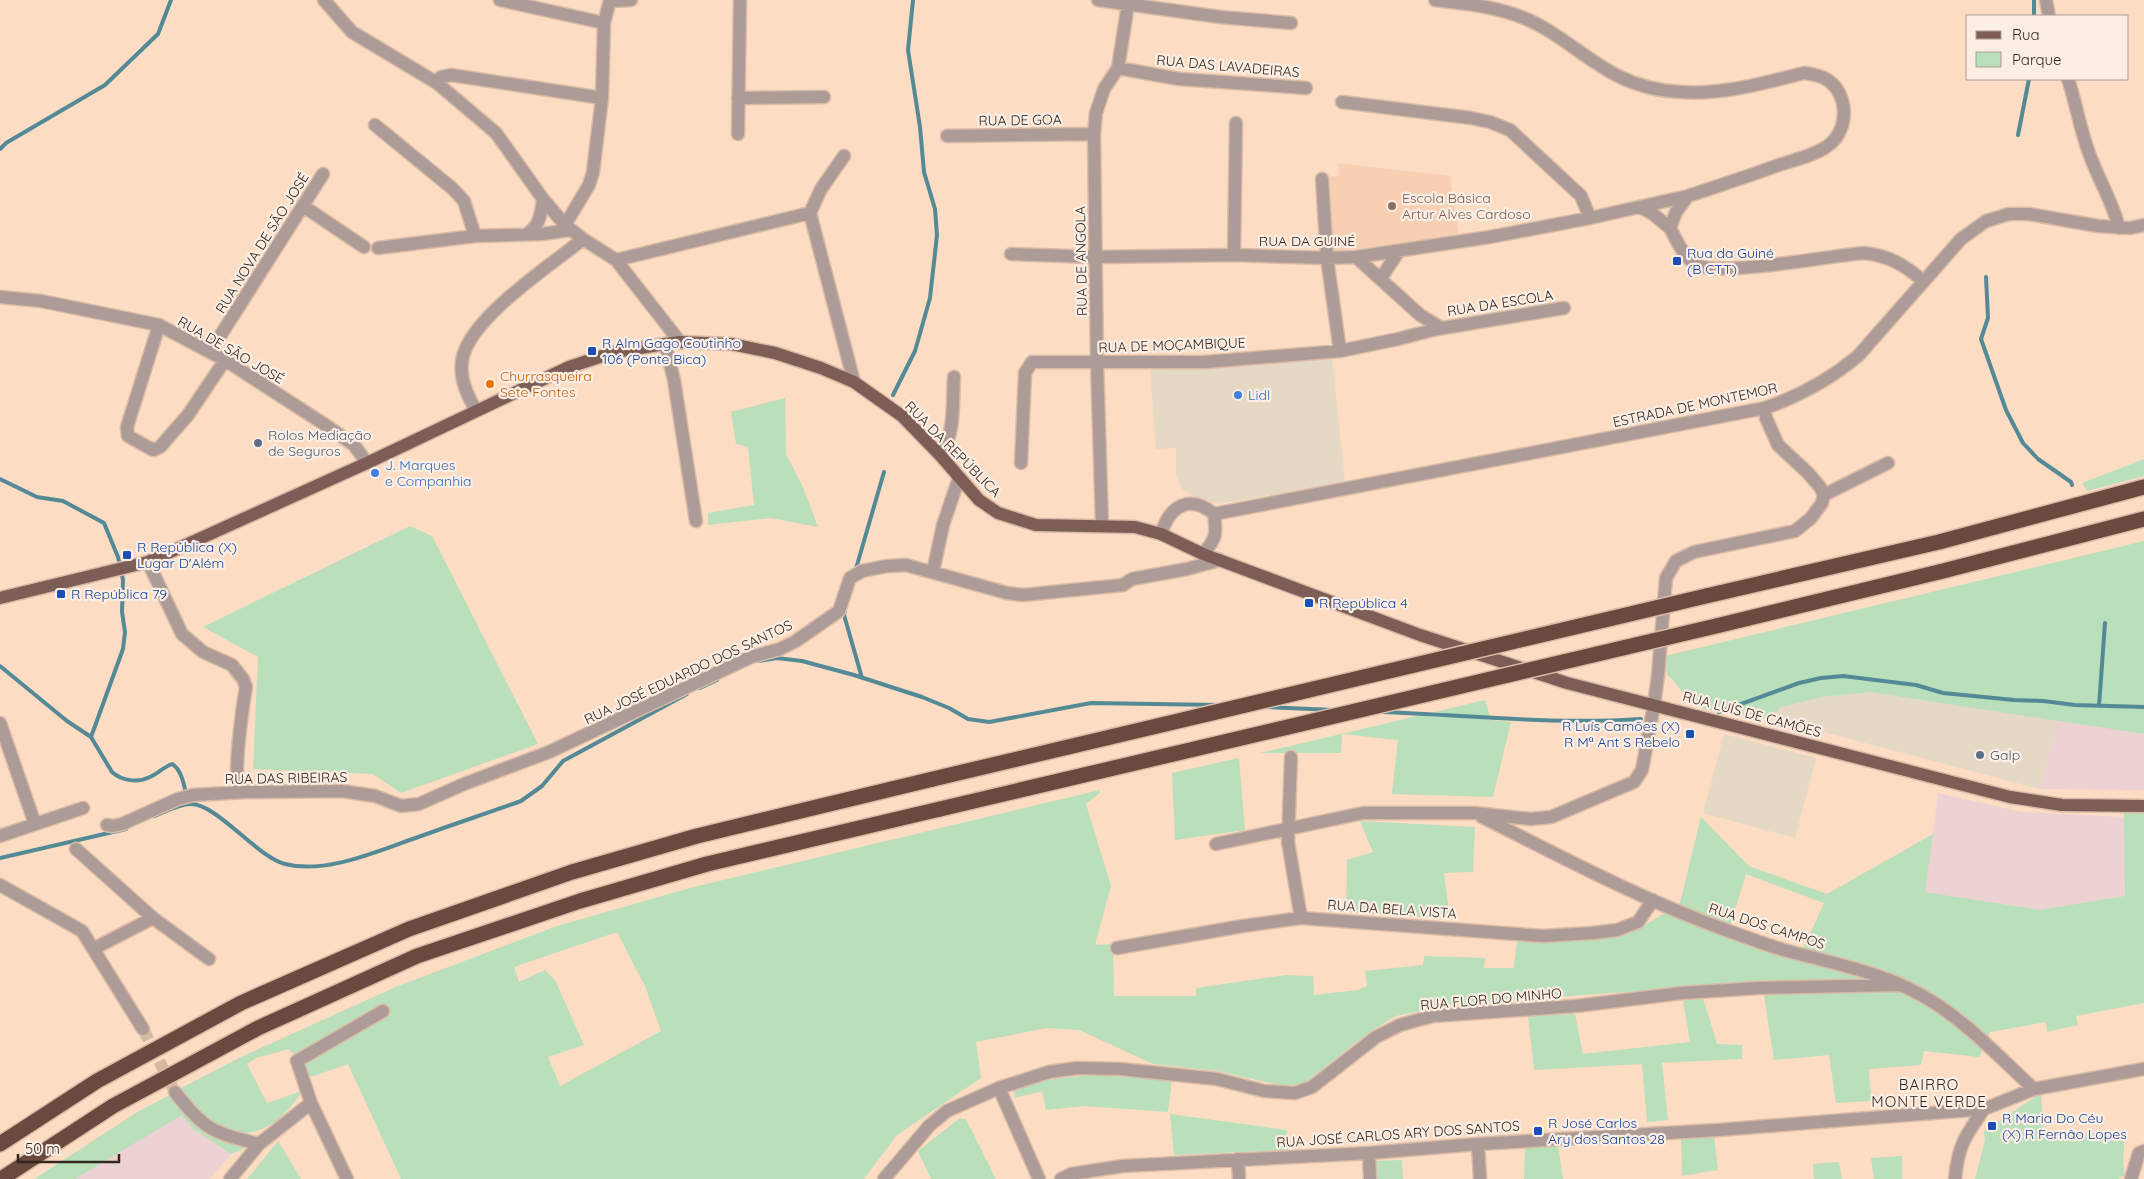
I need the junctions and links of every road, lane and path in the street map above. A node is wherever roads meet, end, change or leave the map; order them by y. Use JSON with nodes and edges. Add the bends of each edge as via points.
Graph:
{"nodes":[{"id":1,"x":324,"y":0,"type":"edge"},
{"id":2,"x":500,"y":0,"type":"edge"},
{"id":3,"x":610,"y":0,"type":"edge"},
{"id":4,"x":631,"y":0,"type":"edge"},
{"id":5,"x":740,"y":0,"type":"edge"},
{"id":6,"x":1098,"y":0,"type":"edge"},
{"id":7,"x":1435,"y":0,"type":"edge"},
{"id":8,"x":2046,"y":0,"type":"edge"},
{"id":9,"x":1128,"y":4,"type":"junction"},
{"id":10,"x":1496,"y":4,"type":"edge"},
{"id":11,"x":2049,"y":15,"type":"edge"},
{"id":12,"x":604,"y":23,"type":"junction"},
{"id":13,"x":1291,"y":23,"type":"dead end"},
{"id":14,"x":1118,"y":68,"type":"junction"},
{"id":15,"x":2068,"y":80,"type":"edge"},
{"id":16,"x":437,"y":83,"type":"junction"},
{"id":17,"x":1306,"y":88,"type":"dead end"},
{"id":18,"x":602,"y":98,"type":"junction"},
{"id":19,"x":738,"y":98,"type":"junction"},
{"id":20,"x":824,"y":98,"type":"dead end"},
{"id":21,"x":1342,"y":102,"type":"dead end"},
{"id":22,"x":1236,"y":123,"type":"dead end"},
{"id":23,"x":375,"y":125,"type":"dead end"},
{"id":24,"x":738,"y":134,"type":"dead end"},
{"id":25,"x":1094,"y":134,"type":"junction"},
{"id":26,"x":947,"y":136,"type":"dead end"},
{"id":27,"x":844,"y":156,"type":"dead end"},
{"id":28,"x":323,"y":174,"type":"dead end"},
{"id":29,"x":1322,"y":179,"type":"dead end"},
{"id":30,"x":1688,"y":196,"type":"junction"},
{"id":31,"x":543,"y":199,"type":"junction"},
{"id":32,"x":303,"y":206,"type":"junction"},
{"id":33,"x":1640,"y":207,"type":"junction"},
{"id":34,"x":810,"y":214,"type":"junction"},
{"id":35,"x":1590,"y":218,"type":"junction"},
{"id":36,"x":2144,"y":226,"type":"edge"},
{"id":37,"x":568,"y":228,"type":"junction"},
{"id":38,"x":1670,"y":228,"type":"junction"},
{"id":39,"x":2119,"y":228,"type":"junction"},
{"id":40,"x":528,"y":234,"type":"junction"},
{"id":41,"x":475,"y":236,"type":"junction"},
{"id":42,"x":583,"y":240,"type":"junction"},
{"id":43,"x":364,"y":247,"type":"dead end"},
{"id":44,"x":378,"y":248,"type":"dead end"},
{"id":45,"x":1400,"y":251,"type":"junction"},
{"id":46,"x":1011,"y":254,"type":"dead end"},
{"id":47,"x":1234,"y":255,"type":"junction"},
{"id":48,"x":1096,"y":256,"type":"junction"},
{"id":49,"x":1356,"y":257,"type":"junction"},
{"id":50,"x":1327,"y":258,"type":"junction"},
{"id":51,"x":616,"y":260,"type":"junction"},
{"id":52,"x":1381,"y":278,"type":"junction"},
{"id":53,"x":1923,"y":281,"type":"junction"},
{"id":54,"x":0,"y":297,"type":"edge"},
{"id":55,"x":1564,"y":308,"type":"dead end"},
{"id":56,"x":1420,"y":315,"type":"junction"},
{"id":57,"x":159,"y":325,"type":"junction"},
{"id":58,"x":1440,"y":328,"type":"junction"},
{"id":59,"x":1414,"y":334,"type":"junction"},
{"id":60,"x":680,"y":342,"type":"junction"},
{"id":61,"x":665,"y":344,"type":"junction"},
{"id":62,"x":1340,"y":350,"type":"junction"},
{"id":63,"x":210,"y":352,"type":"junction"},
{"id":64,"x":225,"y":360,"type":"junction"},
{"id":65,"x":1097,"y":363,"type":"junction"},
{"id":66,"x":954,"y":377,"type":"dead end"},
{"id":67,"x":854,"y":382,"type":"junction"},
{"id":68,"x":1765,"y":408,"type":"junction"},
{"id":69,"x":476,"y":410,"type":"junction"},
{"id":70,"x":940,"y":455,"type":"junction"},
{"id":71,"x":367,"y":463,"type":"junction"},
{"id":72,"x":1020,"y":463,"type":"dead end"},
{"id":73,"x":1888,"y":463,"type":"dead end"},
{"id":74,"x":958,"y":478,"type":"junction"},
{"id":75,"x":2144,"y":487,"type":"edge"},
{"id":76,"x":1824,"y":495,"type":"junction"},
{"id":77,"x":1214,"y":514,"type":"junction"},
{"id":78,"x":2144,"y":519,"type":"edge"},
{"id":79,"x":696,"y":521,"type":"dead end"},
{"id":80,"x":1102,"y":525,"type":"junction"},
{"id":81,"x":1162,"y":534,"type":"junction"},
{"id":82,"x":1203,"y":554,"type":"junction"},
{"id":83,"x":1220,"y":560,"type":"junction"},
{"id":84,"x":148,"y":562,"type":"junction"},
{"id":85,"x":933,"y":572,"type":"junction"},
{"id":86,"x":0,"y":598,"type":"edge"},
{"id":87,"x":1361,"y":612,"type":"joint"},
{"id":88,"x":1654,"y":704,"type":"junction"},
{"id":89,"x":0,"y":724,"type":"edge"},
{"id":90,"x":549,"y":752,"type":"joint"},
{"id":91,"x":1291,"y":758,"type":"dead end"},
{"id":92,"x":245,"y":792,"type":"junction"},
{"id":93,"x":2144,"y":806,"type":"edge"},
{"id":94,"x":83,"y":808,"type":"dead end"},
{"id":95,"x":1474,"y":813,"type":"junction"},
{"id":96,"x":35,"y":824,"type":"junction"},
{"id":97,"x":107,"y":825,"type":"dead end"},
{"id":98,"x":1288,"y":828,"type":"junction"},
{"id":99,"x":0,"y":836,"type":"edge"},
{"id":100,"x":1216,"y":844,"type":"dead end"},
{"id":101,"x":76,"y":850,"type":"dead end"},
{"id":102,"x":0,"y":885,"type":"edge"},
{"id":103,"x":1653,"y":900,"type":"junction"},
{"id":104,"x":153,"y":918,"type":"junction"},
{"id":105,"x":1301,"y":918,"type":"junction"},
{"id":106,"x":1117,"y":948,"type":"dead end"},
{"id":107,"x":93,"y":949,"type":"junction"},
{"id":108,"x":210,"y":959,"type":"dead end"},
{"id":109,"x":1900,"y":985,"type":"junction"},
{"id":110,"x":383,"y":1011,"type":"dead end"},
{"id":111,"x":143,"y":1029,"type":"tunnel mouth"},
{"id":112,"x":2144,"y":1069,"type":"edge"},
{"id":113,"x":999,"y":1088,"type":"junction"},
{"id":114,"x":2034,"y":1089,"type":"junction"},
{"id":115,"x":175,"y":1092,"type":"tunnel mouth"},
{"id":116,"x":311,"y":1103,"type":"junction"},
{"id":117,"x":1984,"y":1109,"type":"junction"},
{"id":118,"x":0,"y":1144,"type":"edge"},
{"id":119,"x":259,"y":1144,"type":"junction"},
{"id":120,"x":1478,"y":1144,"type":"junction"},
{"id":121,"x":2144,"y":1151,"type":"edge"},
{"id":122,"x":1369,"y":1153,"type":"junction"},
{"id":123,"x":1238,"y":1159,"type":"junction"},
{"id":124,"x":889,"y":1177,"type":"edge"},
{"id":125,"x":0,"y":1179,"type":"edge"},
{"id":126,"x":230,"y":1179,"type":"edge"},
{"id":127,"x":347,"y":1179,"type":"edge"},
{"id":128,"x":1039,"y":1179,"type":"edge"},
{"id":129,"x":1061,"y":1179,"type":"edge"},
{"id":130,"x":1239,"y":1179,"type":"edge"},
{"id":131,"x":1370,"y":1179,"type":"edge"},
{"id":132,"x":1480,"y":1179,"type":"edge"},
{"id":133,"x":1954,"y":1179,"type":"edge"},
{"id":134,"x":2131,"y":1179,"type":"edge"}],
"edges":[{"from":1,"to":16,"type":"street","via":[[352,32]]},
{"from":2,"to":12,"type":"street"},
{"from":3,"to":4,"type":"street"},
{"from":3,"to":12,"type":"street"},
{"from":5,"to":19,"type":"street"},
{"from":6,"to":9,"type":"street"},
{"from":7,"to":10,"type":"street","name":"RUA DA GUINÉ"},
{"from":8,"to":11,"type":"street"},
{"from":9,"to":13,"type":"street"},
{"from":9,"to":14,"type":"street","name":"RUA DE ANGOLA"},
{"from":10,"to":30,"type":"street","name":"RUA DA GUINÉ","via":[[1553,33],[1619,76],[1648,87],[1679,92],[1726,91],[1804,73],[1829,80],[1839,91],[1845,115],[1839,132],[1826,147]]},
{"from":12,"to":18,"type":"street"},
{"from":14,"to":17,"type":"street","name":"RUA DAS LAVADEIRAS","via":[[1179,79]]},
{"from":14,"to":25,"type":"street","name":"RUA DE ANGOLA","via":[[1104,89],[1096,113]]},
{"from":15,"to":39,"type":"street","via":[[2088,151]]},
{"from":16,"to":18,"type":"street","via":[[441,77],[451,76]]},
{"from":16,"to":31,"type":"street","via":[[496,133]]},
{"from":18,"to":37,"type":"street","via":[[593,176]]},
{"from":19,"to":20,"type":"street"},
{"from":19,"to":24,"type":"street"},
{"from":21,"to":35,"type":"street","via":[[1471,118],[1510,130],[1581,196]]},
{"from":22,"to":47,"type":"street"},
{"from":23,"to":41,"type":"street","via":[[464,201]]},
{"from":25,"to":26,"type":"street","name":"RUA DE GOA"},
{"from":25,"to":48,"type":"street","name":"RUA DE ANGOLA"},
{"from":27,"to":34,"type":"street"},
{"from":28,"to":32,"type":"street","name":"RUA NOVA DE SÃO JOSÉ"},
{"from":29,"to":50,"type":"street"},
{"from":30,"to":33,"type":"street","name":"RUA DA GUINÉ"},
{"from":30,"to":38,"type":"street","via":[[1676,212]]},
{"from":31,"to":37,"type":"street"},
{"from":31,"to":40,"type":"street","via":[[540,220]]},
{"from":32,"to":43,"type":"street"},
{"from":32,"to":63,"type":"street","name":"RUA NOVA DE SÃO JOSÉ"},
{"from":33,"to":35,"type":"street","name":"RUA DA GUINÉ"},
{"from":33,"to":38,"type":"street"},
{"from":34,"to":51,"type":"street"},
{"from":34,"to":67,"type":"street"},
{"from":35,"to":45,"type":"street","name":"RUA DA GUINÉ"},
{"from":36,"to":39,"type":"street","name":"ESTRADA DE MONTEMOR"},
{"from":37,"to":40,"type":"street"},
{"from":37,"to":42,"type":"street"},
{"from":38,"to":53,"type":"street","via":[[1688,258],[1707,269],[1743,268],[1865,253],[1882,255],[1906,266]]},
{"from":39,"to":53,"type":"street","name":"ESTRADA DE MONTEMOR","via":[[2029,214],[2009,214],[1986,221],[1961,239]]},
{"from":40,"to":41,"type":"street"},
{"from":41,"to":44,"type":"street"},
{"from":42,"to":51,"type":"street"},
{"from":42,"to":69,"type":"street","via":[[526,283],[483,322],[463,355],[461,372]]},
{"from":45,"to":49,"type":"street","name":"RUA DA GUINÉ"},
{"from":45,"to":52,"type":"street"},
{"from":46,"to":48,"type":"street","name":"RUA DA GUINÉ"},
{"from":47,"to":48,"type":"street","name":"RUA DA GUINÉ"},
{"from":47,"to":50,"type":"street","name":"RUA DA GUINÉ"},
{"from":48,"to":65,"type":"street","name":"RUA DE ANGOLA"},
{"from":49,"to":50,"type":"street","name":"RUA DA GUINÉ"},
{"from":49,"to":52,"type":"street","name":"RUA DA ESCOLA"},
{"from":50,"to":62,"type":"street"},
{"from":51,"to":60,"type":"street"},
{"from":52,"to":56,"type":"street","name":"RUA DA ESCOLA"},
{"from":53,"to":68,"type":"street","name":"ESTRADA DE MONTEMOR","via":[[1858,356],[1810,390]]},
{"from":54,"to":57,"type":"street","name":"RUA DE SÃO JOSÉ","via":[[41,301]]},
{"from":55,"to":58,"type":"street","name":"RUA DA ESCOLA"},
{"from":56,"to":58,"type":"street","name":"RUA DA ESCOLA"},
{"from":56,"to":59,"type":"street"},
{"from":57,"to":63,"type":"street","name":"RUA DE SÃO JOSÉ"},
{"from":57,"to":64,"type":"street","via":[[127,427],[128,436],[153,450],[160,447],[188,415]]},
{"from":58,"to":59,"type":"street","name":"RUA DA ESCOLA"},
{"from":59,"to":62,"type":"street","name":"RUA DE MOÇAMBIQUE"},
{"from":60,"to":61,"type":"main road","name":"RUA DA REPÚBLICA"},
{"from":60,"to":67,"type":"main road","name":"RUA DA REPÚBLICA","via":[[731,344],[775,352]]},
{"from":61,"to":69,"type":"main road","name":"RUA DA REPÚBLICA","via":[[615,352],[569,367]]},
{"from":61,"to":79,"type":"street","via":[[674,380]]},
{"from":62,"to":65,"type":"street","name":"RUA DE MOÇAMBIQUE","via":[[1205,362]]},
{"from":63,"to":64,"type":"street","name":"RUA DE SÃO JOSÉ"},
{"from":64,"to":71,"type":"street","name":"RUA DE SÃO JOSÉ","via":[[354,445]]},
{"from":65,"to":72,"type":"street","name":"RUA DE MOÇAMBIQUE","via":[[1039,361],[1028,367]]},
{"from":65,"to":80,"type":"street","name":"RUA DE ANGOLA"},
{"from":66,"to":70,"type":"street","via":[[950,435],[948,445]]},
{"from":67,"to":70,"type":"main road","name":"RUA DA REPÚBLICA","via":[[902,416]]},
{"from":68,"to":76,"type":"street","via":[[1778,444],[1808,473]]},
{"from":68,"to":77,"type":"street","name":"ESTRADA DE MONTEMOR"},
{"from":69,"to":71,"type":"main road","name":"RUA DA REPÚBLICA"},
{"from":70,"to":74,"type":"main road","name":"RUA DA REPÚBLICA"},
{"from":71,"to":84,"type":"main road","name":"RUA DA REPÚBLICA"},
{"from":73,"to":76,"type":"street"},
{"from":74,"to":80,"type":"main road","name":"RUA DA REPÚBLICA","via":[[979,500],[998,513],[1036,525]]},
{"from":74,"to":85,"type":"street"},
{"from":75,"to":118,"type":"highway","bridge":true,"via":[[1939,542],[934,779],[688,839],[572,872],[409,929],[241,1003],[98,1081]]},
{"from":76,"to":88,"type":"street","via":[[1811,518],[1795,531],[1694,552],[1676,561],[1666,578]]},
{"from":77,"to":81,"type":"street","via":[[1192,502],[1181,505],[1164,525]]},
{"from":77,"to":82,"type":"street","via":[[1214,540]]},
{"from":78,"to":125,"type":"highway","bridge":true,"via":[[1943,572],[707,864],[580,901],[416,956],[258,1028],[113,1106]]},
{"from":80,"to":81,"type":"main road","name":"RUA DA REPÚBLICA","via":[[1135,527]]},
{"from":81,"to":82,"type":"main road","name":"RUA DA REPÚBLICA"},
{"from":82,"to":83,"type":"main road","name":"RUA DA REPÚBLICA"},
{"from":83,"to":85,"type":"street","name":"RUA JOSÉ EDUARDO DOS SANTOS","via":[[1132,579],[1123,585],[1023,595]]},
{"from":83,"to":87,"type":"main road","name":"RUA DA REPÚBLICA"},
{"from":84,"to":86,"type":"main road","name":"RUA DA REPÚBLICA"},
{"from":84,"to":92,"type":"street","via":[[182,634],[203,652],[232,665],[243,679],[246,687],[238,780]]},
{"from":85,"to":90,"type":"street","name":"RUA JOSÉ EDUARDO DOS SANTOS","via":[[906,565],[862,572],[850,578],[839,610],[796,641],[751,657]]},
{"from":87,"to":88,"type":"main road","name":"RUA LUÍS DE CAMÕES","via":[[1420,635],[1567,683]]},
{"from":88,"to":93,"type":"main road","name":"RUA LUÍS DE CAMÕES","via":[[2010,796],[2062,805]]},
{"from":88,"to":95,"type":"street","via":[[1642,770],[1634,782],[1551,817],[1531,819]]},
{"from":89,"to":96,"type":"street"},
{"from":90,"to":92,"type":"street","name":"RUA DAS RIBEIRAS","via":[[410,806],[359,792]]},
{"from":91,"to":98,"type":"street"},
{"from":92,"to":97,"type":"street","name":"RUA DAS RIBEIRAS","via":[[193,795],[122,824]]},
{"from":94,"to":96,"type":"street"},
{"from":95,"to":98,"type":"street","via":[[1363,813]]},
{"from":95,"to":103,"type":"street","name":"RUA DOS CAMPOS"},
{"from":96,"to":99,"type":"street"},
{"from":98,"to":100,"type":"street"},
{"from":98,"to":105,"type":"street"},
{"from":101,"to":104,"type":"street"},
{"from":102,"to":107,"type":"street","via":[[82,931]]},
{"from":103,"to":105,"type":"street","name":"RUA DA BELA VISTA","via":[[1638,922],[1617,930],[1542,936]]},
{"from":103,"to":109,"type":"street","name":"RUA DOS CAMPOS","via":[[1750,938],[1875,974]]},
{"from":104,"to":107,"type":"street"},
{"from":104,"to":108,"type":"street"},
{"from":105,"to":106,"type":"street","name":"RUA DA BELA VISTA"},
{"from":107,"to":111,"type":"street"},
{"from":109,"to":113,"type":"street","name":"RUA FLOR DO MINHO","via":[[1682,993],[1576,1006],[1433,1016],[1376,1036],[1312,1087],[1295,1093],[1264,1091],[1217,1079],[1098,1068],[1050,1072]]},
{"from":109,"to":114,"type":"street","name":"RUA DOS CAMPOS","via":[[1969,1028]]},
{"from":110,"to":116,"type":"street","via":[[297,1062]]},
{"from":112,"to":114,"type":"street","name":"RUA JOSÉ CARLOS ARY DOS SANTOS"},
{"from":113,"to":124,"type":"street","name":"RUA FLOR DO MINHO","via":[[947,1112],[929,1126]]},
{"from":113,"to":128,"type":"street"},
{"from":114,"to":117,"type":"street","name":"RUA JOSÉ CARLOS ARY DOS SANTOS"},
{"from":115,"to":119,"type":"street","via":[[206,1126]]},
{"from":116,"to":119,"type":"street"},
{"from":116,"to":127,"type":"street"},
{"from":117,"to":120,"type":"street","name":"RUA JOSÉ CARLOS ARY DOS SANTOS","via":[[1718,1130]]},
{"from":117,"to":133,"type":"street","via":[[1965,1137],[1957,1156]]},
{"from":119,"to":126,"type":"street"},
{"from":120,"to":122,"type":"street","name":"RUA JOSÉ CARLOS ARY DOS SANTOS"},
{"from":120,"to":132,"type":"street"},
{"from":121,"to":134,"type":"street","via":[[2139,1153]]},
{"from":122,"to":123,"type":"street","name":"RUA JOSÉ CARLOS ARY DOS SANTOS"},
{"from":122,"to":131,"type":"street"},
{"from":123,"to":129,"type":"street","name":"RUA JOSÉ CARLOS ARY DOS SANTOS","via":[[1123,1166],[1071,1174]]},
{"from":123,"to":130,"type":"street"}]}
